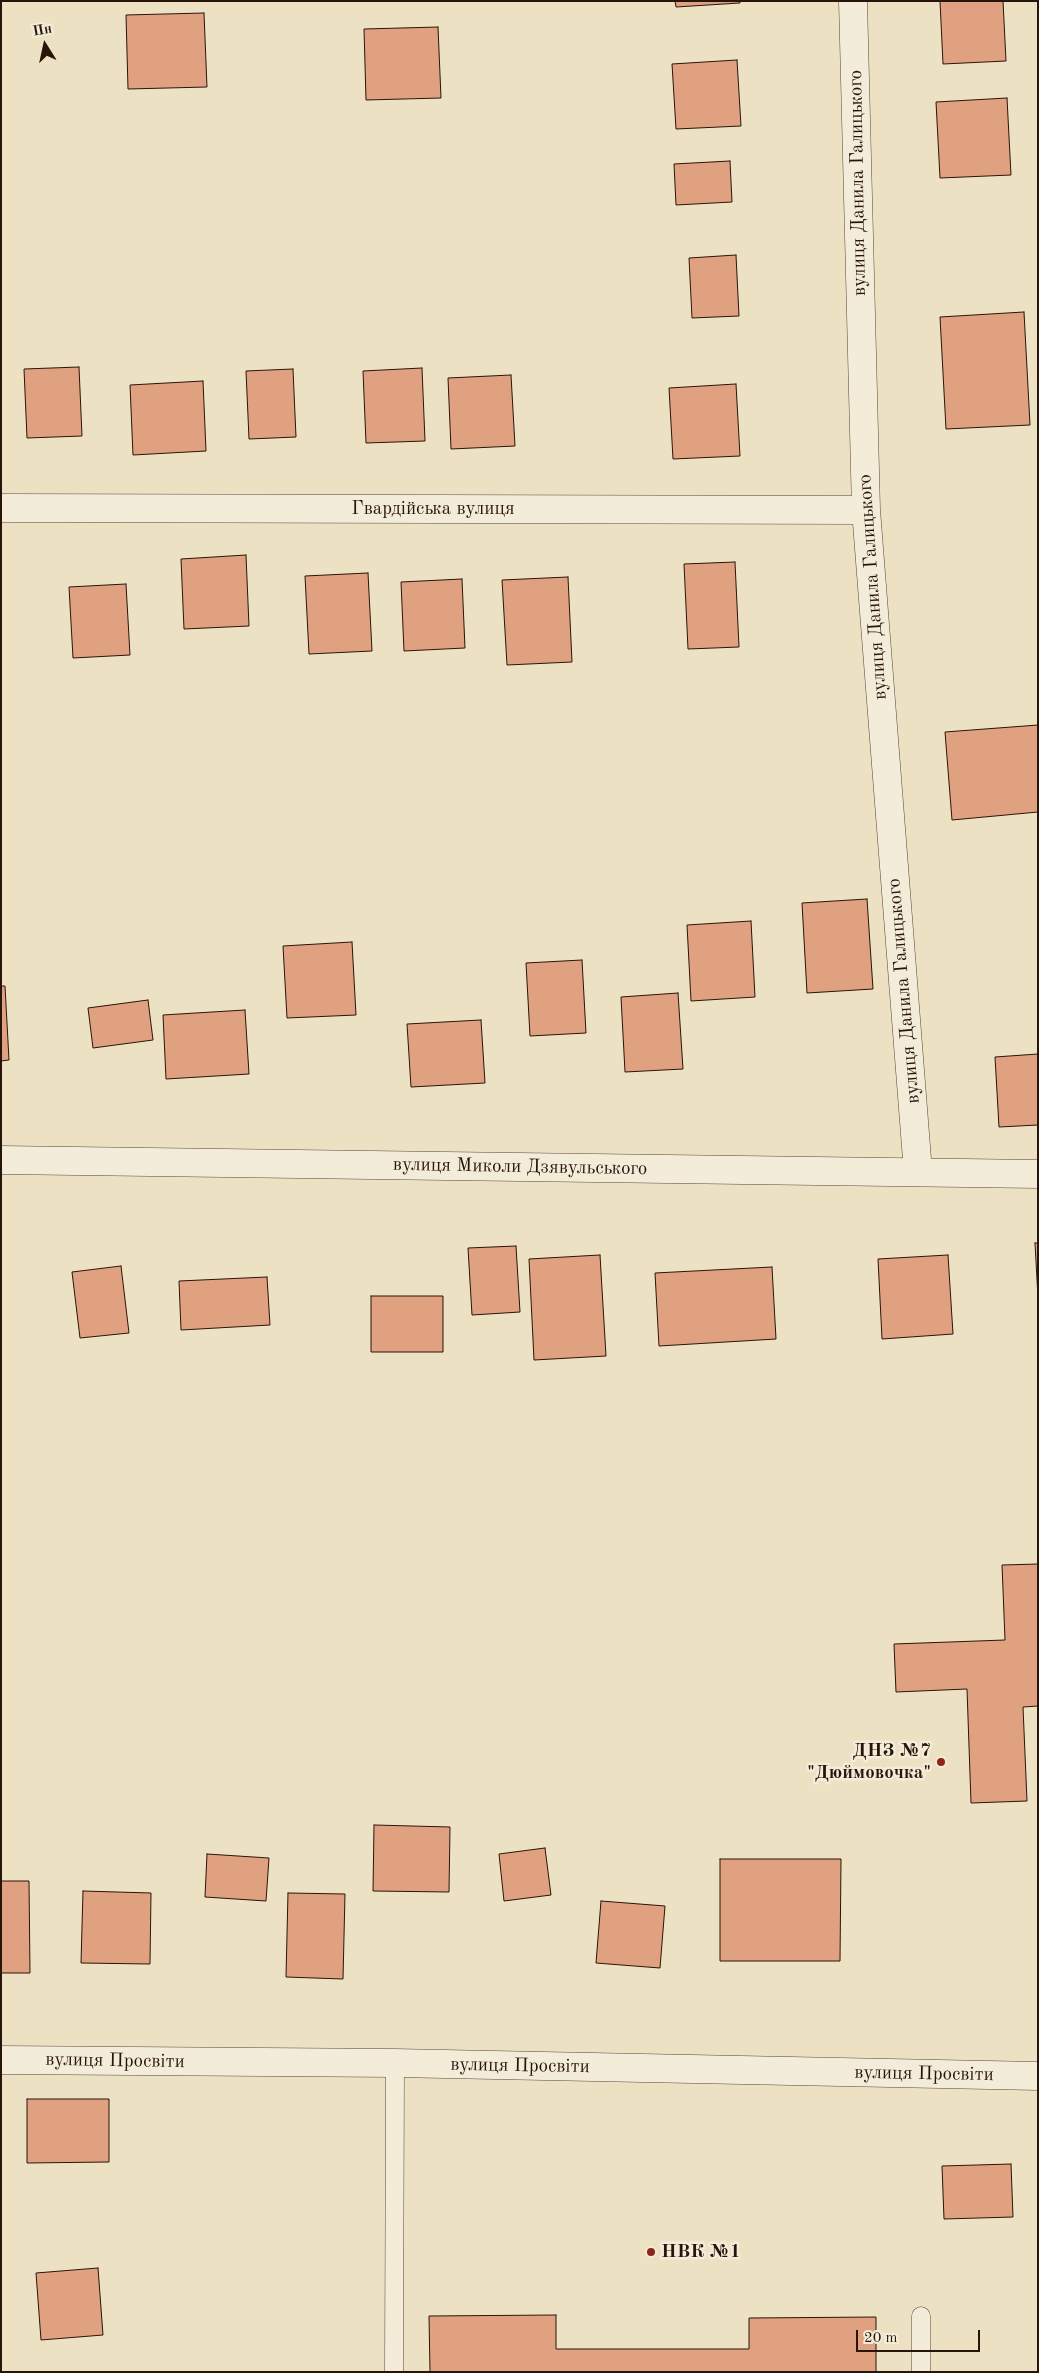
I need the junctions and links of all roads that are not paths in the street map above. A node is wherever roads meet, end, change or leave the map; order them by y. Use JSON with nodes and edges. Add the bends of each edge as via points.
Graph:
{"nodes":[{"id":1,"x":853,"y":1,"type":"edge"},
{"id":2,"x":1,"y":508,"type":"edge"},
{"id":3,"x":866,"y":510,"type":"junction"},
{"id":4,"x":1,"y":1160,"type":"edge"},
{"id":5,"x":918,"y":1172,"type":"junction"},
{"id":6,"x":1038,"y":1174,"type":"edge"},
{"id":7,"x":1,"y":2060,"type":"edge"},
{"id":8,"x":395,"y":2064,"type":"junction"},
{"id":9,"x":1038,"y":2076,"type":"edge"},
{"id":10,"x":921,"y":2316,"type":"dead end"},
{"id":11,"x":394,"y":2372,"type":"edge"},
{"id":12,"x":921,"y":2372,"type":"edge"}],
"edges":[{"from":1,"to":3,"type":"street","name":"вулиця Данила Галицького"},
{"from":2,"to":3,"type":"street","name":"Гвардійська вулиця"},
{"from":3,"to":5,"type":"street","name":"вулиця Данила Галицького"},
{"from":4,"to":5,"type":"street","name":"вулиця Миколи Дзявульського"},
{"from":5,"to":6,"type":"street","name":"вулиця Миколи Дзявульського"},
{"from":7,"to":8,"type":"street","name":"вулиця Просвіти"},
{"from":8,"to":9,"type":"street","name":"вулиця Просвіти"},
{"from":8,"to":11,"type":"lane"},
{"from":10,"to":12,"type":"lane"}]}
